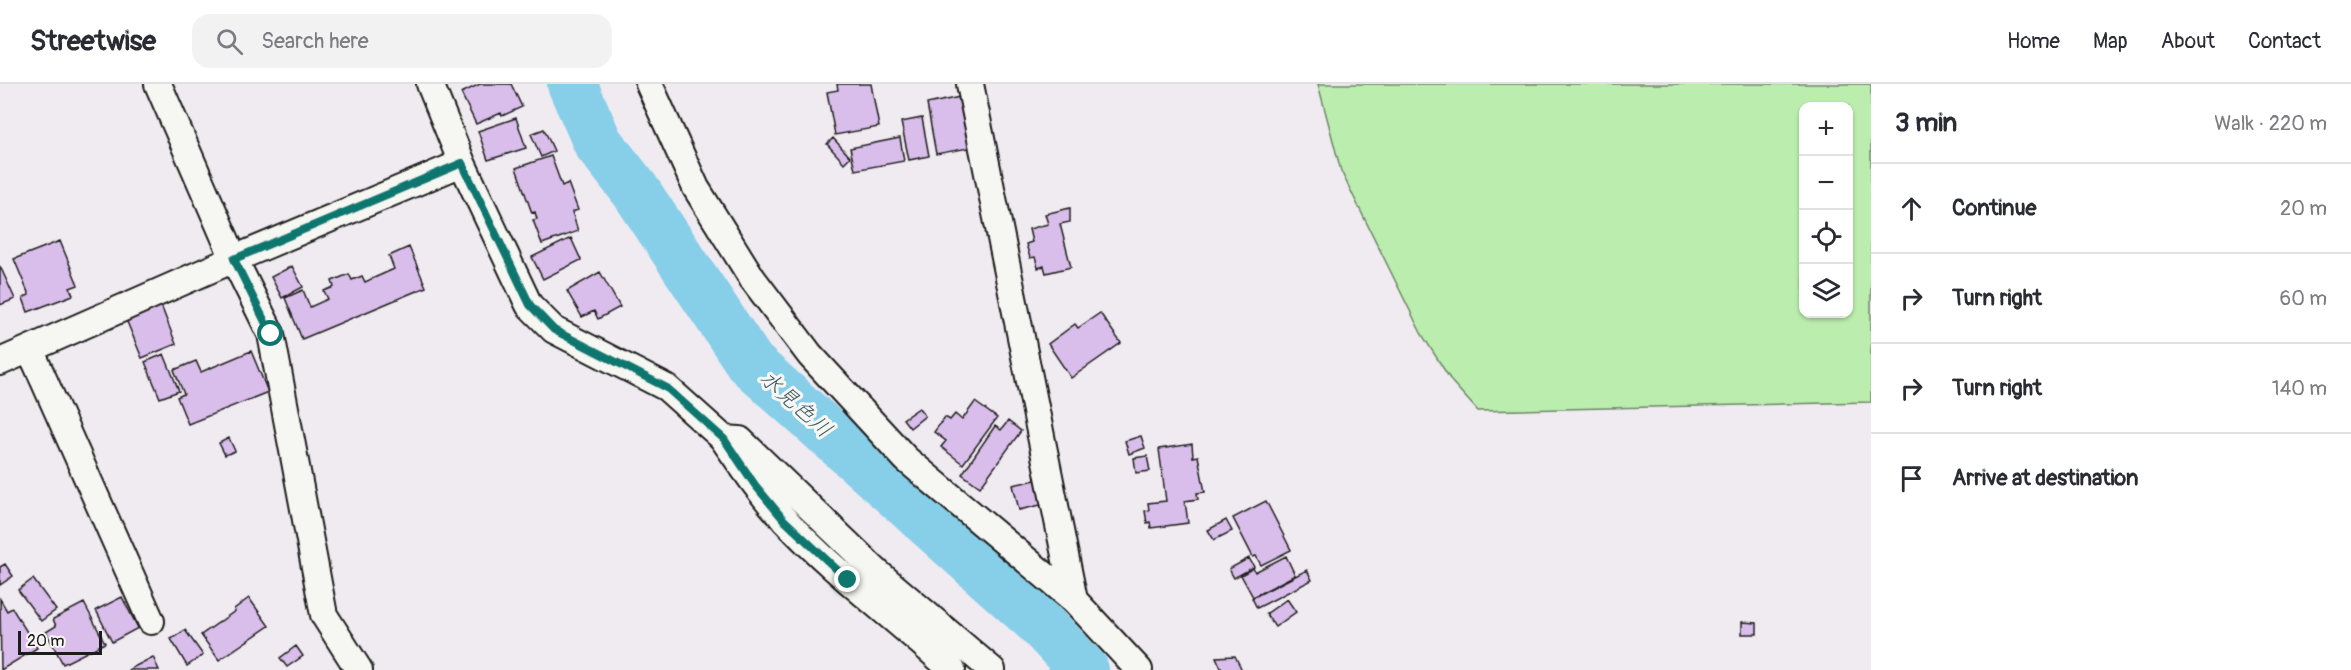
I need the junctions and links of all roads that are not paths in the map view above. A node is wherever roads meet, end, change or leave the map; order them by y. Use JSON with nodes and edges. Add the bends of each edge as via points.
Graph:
{"nodes":[{"id":1,"x":158,"y":84,"type":"edge"},
{"id":2,"x":430,"y":84,"type":"edge"},
{"id":3,"x":649,"y":84,"type":"edge"},
{"id":4,"x":970,"y":84,"type":"edge"},
{"id":5,"x":462,"y":163,"type":"junction"},
{"id":6,"x":234,"y":259,"type":"junction"},
{"id":7,"x":30,"y":349,"type":"junction"},
{"id":8,"x":0,"y":362,"type":"edge"},
{"id":9,"x":724,"y":439,"type":"junction"},
{"id":10,"x":1074,"y":600,"type":"junction"},
{"id":11,"x":151,"y":621,"type":"dead end"},
{"id":12,"x":359,"y":670,"type":"edge"},
{"id":13,"x":952,"y":670,"type":"edge"},
{"id":14,"x":992,"y":670,"type":"edge"},
{"id":15,"x":1139,"y":670,"type":"edge"}],
"edges":[{"from":1,"to":6,"type":"street"},
{"from":2,"to":5,"type":"street"},
{"from":3,"to":10,"type":"street","via":[[696,188],[752,278],[810,355],[906,459]]},
{"from":4,"to":10,"type":"street"},
{"from":5,"to":6,"type":"street"},
{"from":5,"to":9,"type":"street","via":[[530,305],[554,330],[667,388]]},
{"from":6,"to":7,"type":"street"},
{"from":6,"to":12,"type":"street","via":[[271,334],[324,615]]},
{"from":7,"to":8,"type":"street"},
{"from":7,"to":11,"type":"street"},
{"from":9,"to":13,"type":"street","via":[[784,520]]},
{"from":9,"to":14,"type":"street","via":[[740,440],[879,574]]},
{"from":10,"to":15,"type":"street"}]}
